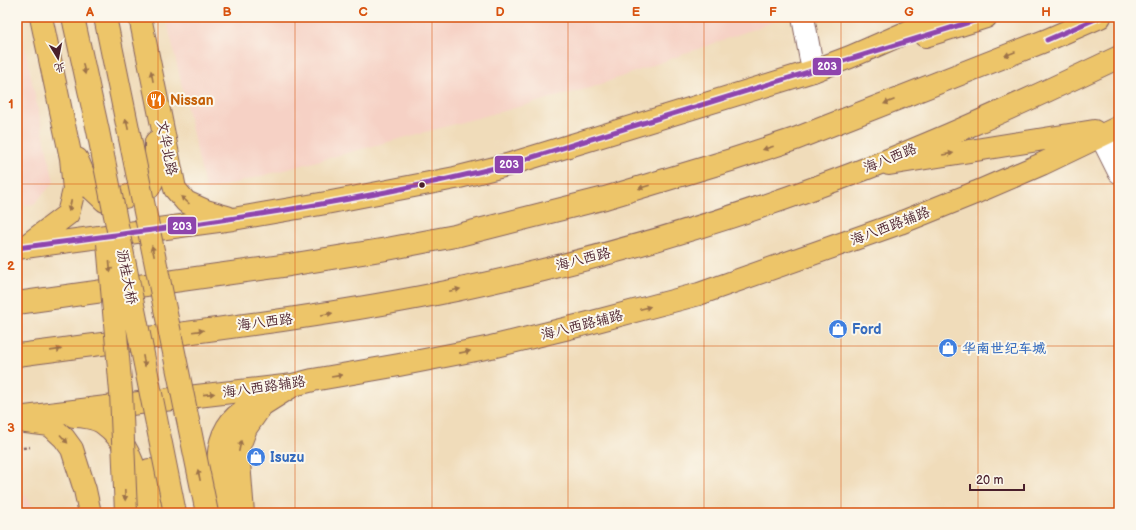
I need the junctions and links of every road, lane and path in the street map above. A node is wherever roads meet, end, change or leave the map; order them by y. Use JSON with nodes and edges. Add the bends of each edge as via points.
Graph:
{"nodes":[{"id":1,"x":40,"y":17,"type":"edge"},
{"id":2,"x":72,"y":17,"type":"edge"},
{"id":3,"x":104,"y":17,"type":"edge"},
{"id":4,"x":140,"y":17,"type":"edge"},
{"id":5,"x":803,"y":17,"type":"edge"},
{"id":6,"x":942,"y":17,"type":"edge"},
{"id":7,"x":986,"y":17,"type":"edge"},
{"id":8,"x":1080,"y":17,"type":"edge"},
{"id":9,"x":1100,"y":17,"type":"edge"},
{"id":10,"x":1047,"y":40,"type":"junction"},
{"id":11,"x":1119,"y":57,"type":"edge"},
{"id":12,"x":813,"y":71,"type":"junction"},
{"id":13,"x":62,"y":114,"type":"junction"},
{"id":14,"x":160,"y":116,"type":"junction"},
{"id":15,"x":1113,"y":130,"type":"edge"},
{"id":16,"x":98,"y":131,"type":"junction"},
{"id":17,"x":868,"y":167,"type":"junction"},
{"id":18,"x":1119,"y":172,"type":"edge"},
{"id":19,"x":234,"y":219,"type":"junction"},
{"id":20,"x":21,"y":247,"type":"edge"},
{"id":21,"x":17,"y":303,"type":"edge"},
{"id":22,"x":17,"y":355,"type":"edge"},
{"id":23,"x":293,"y":385,"type":"junction"},
{"id":24,"x":274,"y":397,"type":"junction"},
{"id":25,"x":51,"y":414,"type":"junction"},
{"id":26,"x":17,"y":418,"type":"edge"},
{"id":27,"x":17,"y":421,"type":"edge"},
{"id":28,"x":112,"y":432,"type":"junction"},
{"id":29,"x":30,"y":448,"type":"dead end"},
{"id":30,"x":17,"y":449,"type":"edge"},
{"id":31,"x":90,"y":513,"type":"edge"},
{"id":32,"x":126,"y":513,"type":"edge"},
{"id":33,"x":147,"y":513,"type":"edge"},
{"id":34,"x":165,"y":513,"type":"edge"},
{"id":35,"x":175,"y":513,"type":"edge"},
{"id":36,"x":206,"y":513,"type":"edge"},
{"id":37,"x":225,"y":513,"type":"edge"},
{"id":38,"x":243,"y":513,"type":"edge"}],
"edges":[{"from":1,"to":13,"type":"main road"},
{"from":2,"to":16,"type":"main road","name":"沥桂大桥","one_way":true,"bridge":true},
{"from":36,"to":3,"type":"main road","one_way":true,"bridge":true},
{"from":14,"to":4,"type":"main road","name":"文华北路","one_way":true},
{"from":5,"to":12,"type":"street"},
{"from":6,"to":12,"type":"main road"},
{"from":7,"to":12,"type":"main road"},
{"from":8,"to":10,"type":"main road"},
{"from":9,"to":10,"type":"main road"},
{"from":10,"to":21,"type":"main road","one_way":true,"via":[[796,139],[605,198],[518,221],[455,236],[289,265]]},
{"from":11,"to":17,"type":"main road","name":"海八西路","via":[[961,129]]},
{"from":12,"to":19,"type":"main road","via":[[507,165],[396,190]]},
{"from":13,"to":14,"type":"main road","via":[[88,185],[106,201],[121,200],[149,188],[156,173]]},
{"from":13,"to":20,"type":"main road","one_way":true,"via":[[71,158],[74,190],[68,214]]},
{"from":19,"to":14,"type":"main road","name":"文华北路","one_way":true,"via":[[186,202],[175,189]]},
{"from":17,"to":15,"type":"main road","one_way":true},
{"from":15,"to":18,"type":"street"},
{"from":23,"to":15,"type":"main road","name":"海八西路辅路","one_way":true,"via":[[491,347],[699,294],[900,223],[1042,164]]},
{"from":16,"to":32,"type":"main road","one_way":true,"bridge":true,"via":[[122,392]]},
{"from":16,"to":35,"type":"main road","name":"沥桂大桥","one_way":true,"bridge":true},
{"from":22,"to":17,"type":"main road","name":"海八西路","one_way":true,"via":[[301,318],[459,289],[612,252],[693,228],[818,187]]},
{"from":19,"to":20,"type":"main road"},
{"from":23,"to":24,"type":"main road"},
{"from":25,"to":23,"type":"main road","name":"海八西路辅路","one_way":true},
{"from":24,"to":37,"type":"main road","via":[[245,409],[228,424],[219,445],[219,485]]},
{"from":38,"to":24,"type":"main road","one_way":true,"via":[[238,449],[246,428],[262,405]]},
{"from":25,"to":26,"type":"main road","name":"海八西路辅路"},
{"from":25,"to":28,"type":"main road","via":[[81,416],[103,423]]},
{"from":27,"to":31,"type":"main road","one_way":true,"via":[[50,425],[64,438],[72,449]]},
{"from":28,"to":33,"type":"main road","via":[[130,456]]},
{"from":28,"to":34,"type":"main road","via":[[142,452]]},
{"from":29,"to":30,"type":"path"}]}
